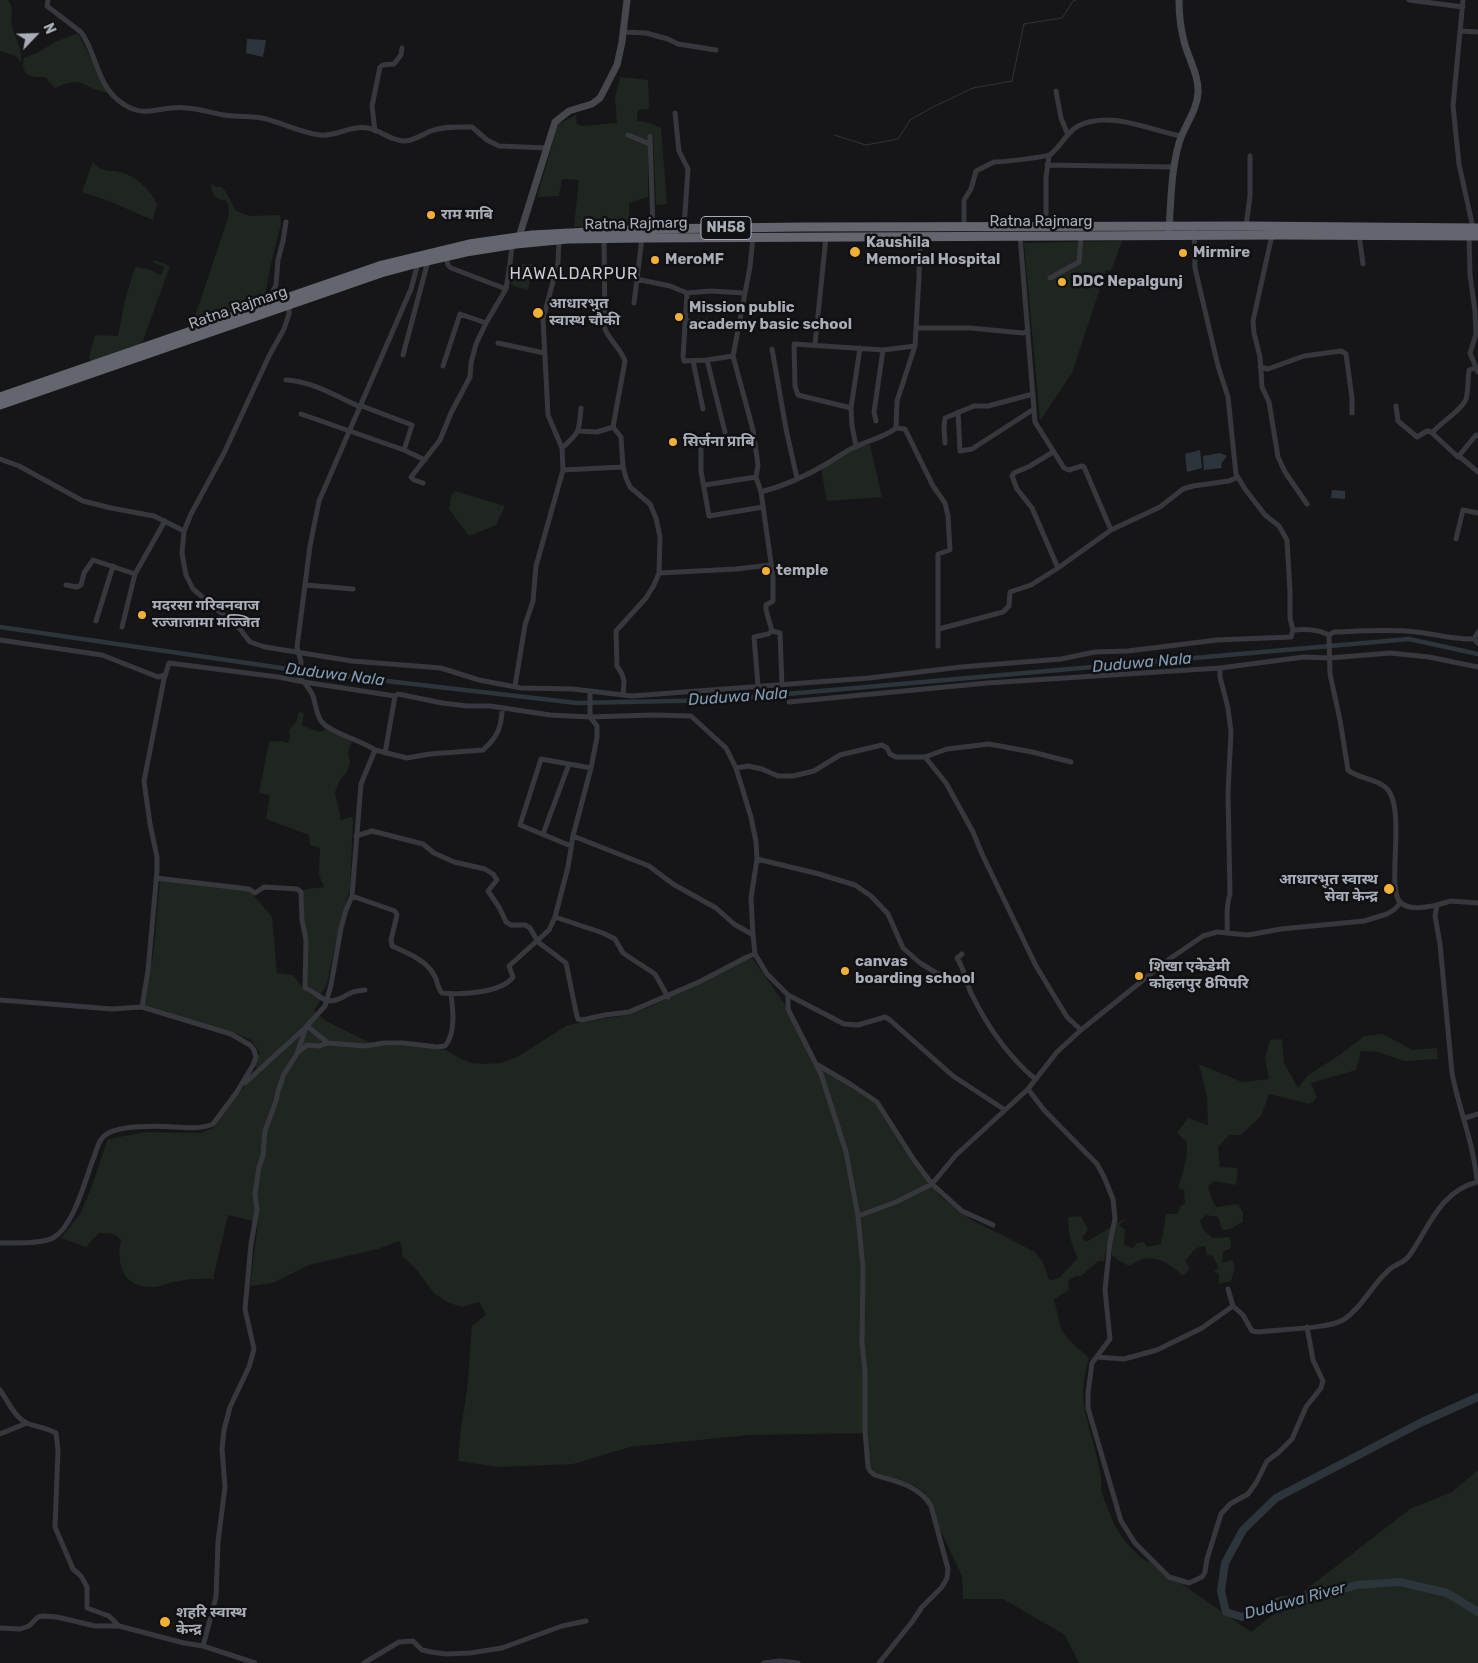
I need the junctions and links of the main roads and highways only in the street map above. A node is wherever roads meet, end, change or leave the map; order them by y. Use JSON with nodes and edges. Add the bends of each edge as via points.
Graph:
{"nodes":[{"id":1,"x":1169,"y":231,"type":"junction"},
{"id":2,"x":1194,"y":231,"type":"junction"},
{"id":3,"x":1474,"y":232,"type":"edge"},
{"id":4,"x":516,"y":242,"type":"junction"},
{"id":5,"x":0,"y":397,"type":"edge"},
{"id":6,"x":0,"y":405,"type":"edge"}],
"edges":[{"from":1,"to":2,"type":"highway","name":"Ratna Rajmarg","number":"NH58"},
{"from":1,"to":4,"type":"highway","name":"Ratna Rajmarg","number":"NH58","via":[[1081,236],[604,238]]},
{"from":1,"to":4,"type":"highway","name":"Ratna Rajmarg","number":"NH58","via":[[1046,227],[684,228],[564,232]]},
{"from":2,"to":3,"type":"highway","name":"Ratna Rajmarg","number":"NH58","via":[[1359,235]]},
{"from":2,"to":3,"type":"highway","name":"Ratna Rajmarg","number":"NH58","via":[[1246,226]]},
{"from":4,"to":5,"type":"highway","name":"Ratna Rajmarg","number":"NH58","via":[[469,244],[398,261]]},
{"from":4,"to":6,"type":"highway","name":"Ratna Rajmarg","number":"NH58","via":[[381,273]]}]}
